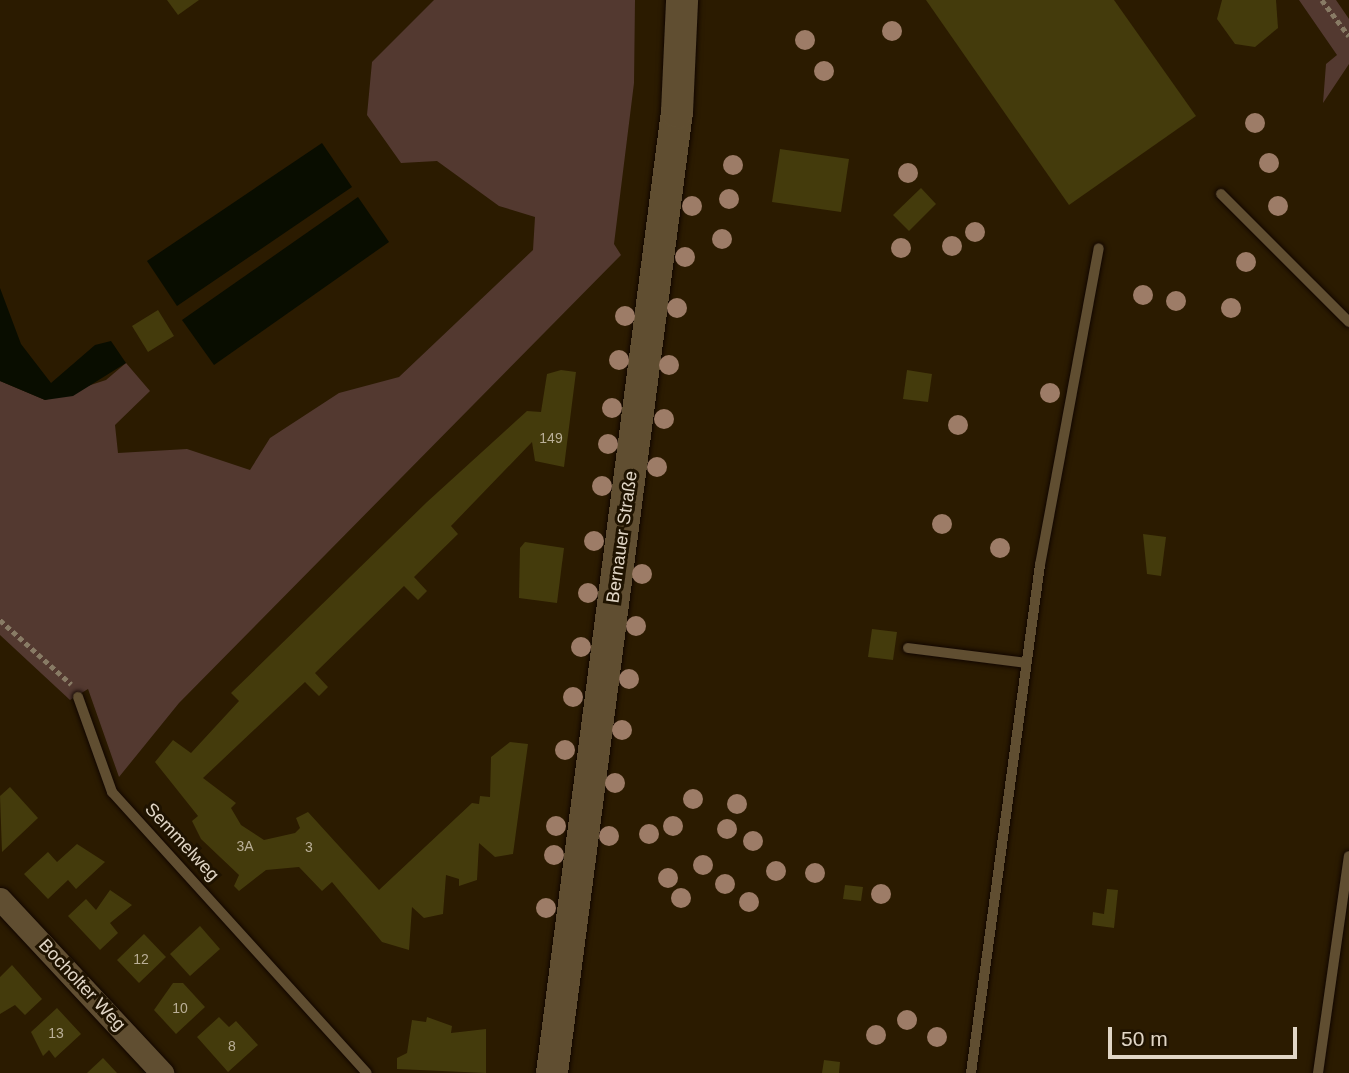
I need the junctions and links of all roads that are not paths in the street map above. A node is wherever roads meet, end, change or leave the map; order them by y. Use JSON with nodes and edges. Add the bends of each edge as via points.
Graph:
{"nodes":[{"id":1,"x":682,"y":0,"type":"edge"},
{"id":2,"x":1222,"y":194,"type":"dead end"},
{"id":3,"x":1099,"y":248,"type":"dead end"},
{"id":4,"x":1349,"y":322,"type":"edge"},
{"id":5,"x":908,"y":648,"type":"dead end"},
{"id":6,"x":1026,"y":663,"type":"junction"},
{"id":7,"x":78,"y":696,"type":"road end"},
{"id":8,"x":1349,"y":856,"type":"edge"},
{"id":9,"x":0,"y":899,"type":"edge"},
{"id":10,"x":162,"y":1073,"type":"edge"},
{"id":11,"x":368,"y":1073,"type":"edge"},
{"id":12,"x":552,"y":1073,"type":"edge"},
{"id":13,"x":971,"y":1073,"type":"edge"},
{"id":14,"x":1318,"y":1073,"type":"edge"}],
"edges":[{"from":1,"to":12,"type":"main road","name":"Bernauer Straße","via":[[677,112]]},
{"from":2,"to":4,"type":"lane"},
{"from":3,"to":6,"type":"lane"},
{"from":5,"to":6,"type":"lane"},
{"from":6,"to":13,"type":"lane"},
{"from":7,"to":11,"type":"lane","name":"Semmelweg","via":[[112,792]]},
{"from":8,"to":14,"type":"lane"},
{"from":9,"to":10,"type":"street","name":"Bocholter Weg"}]}
